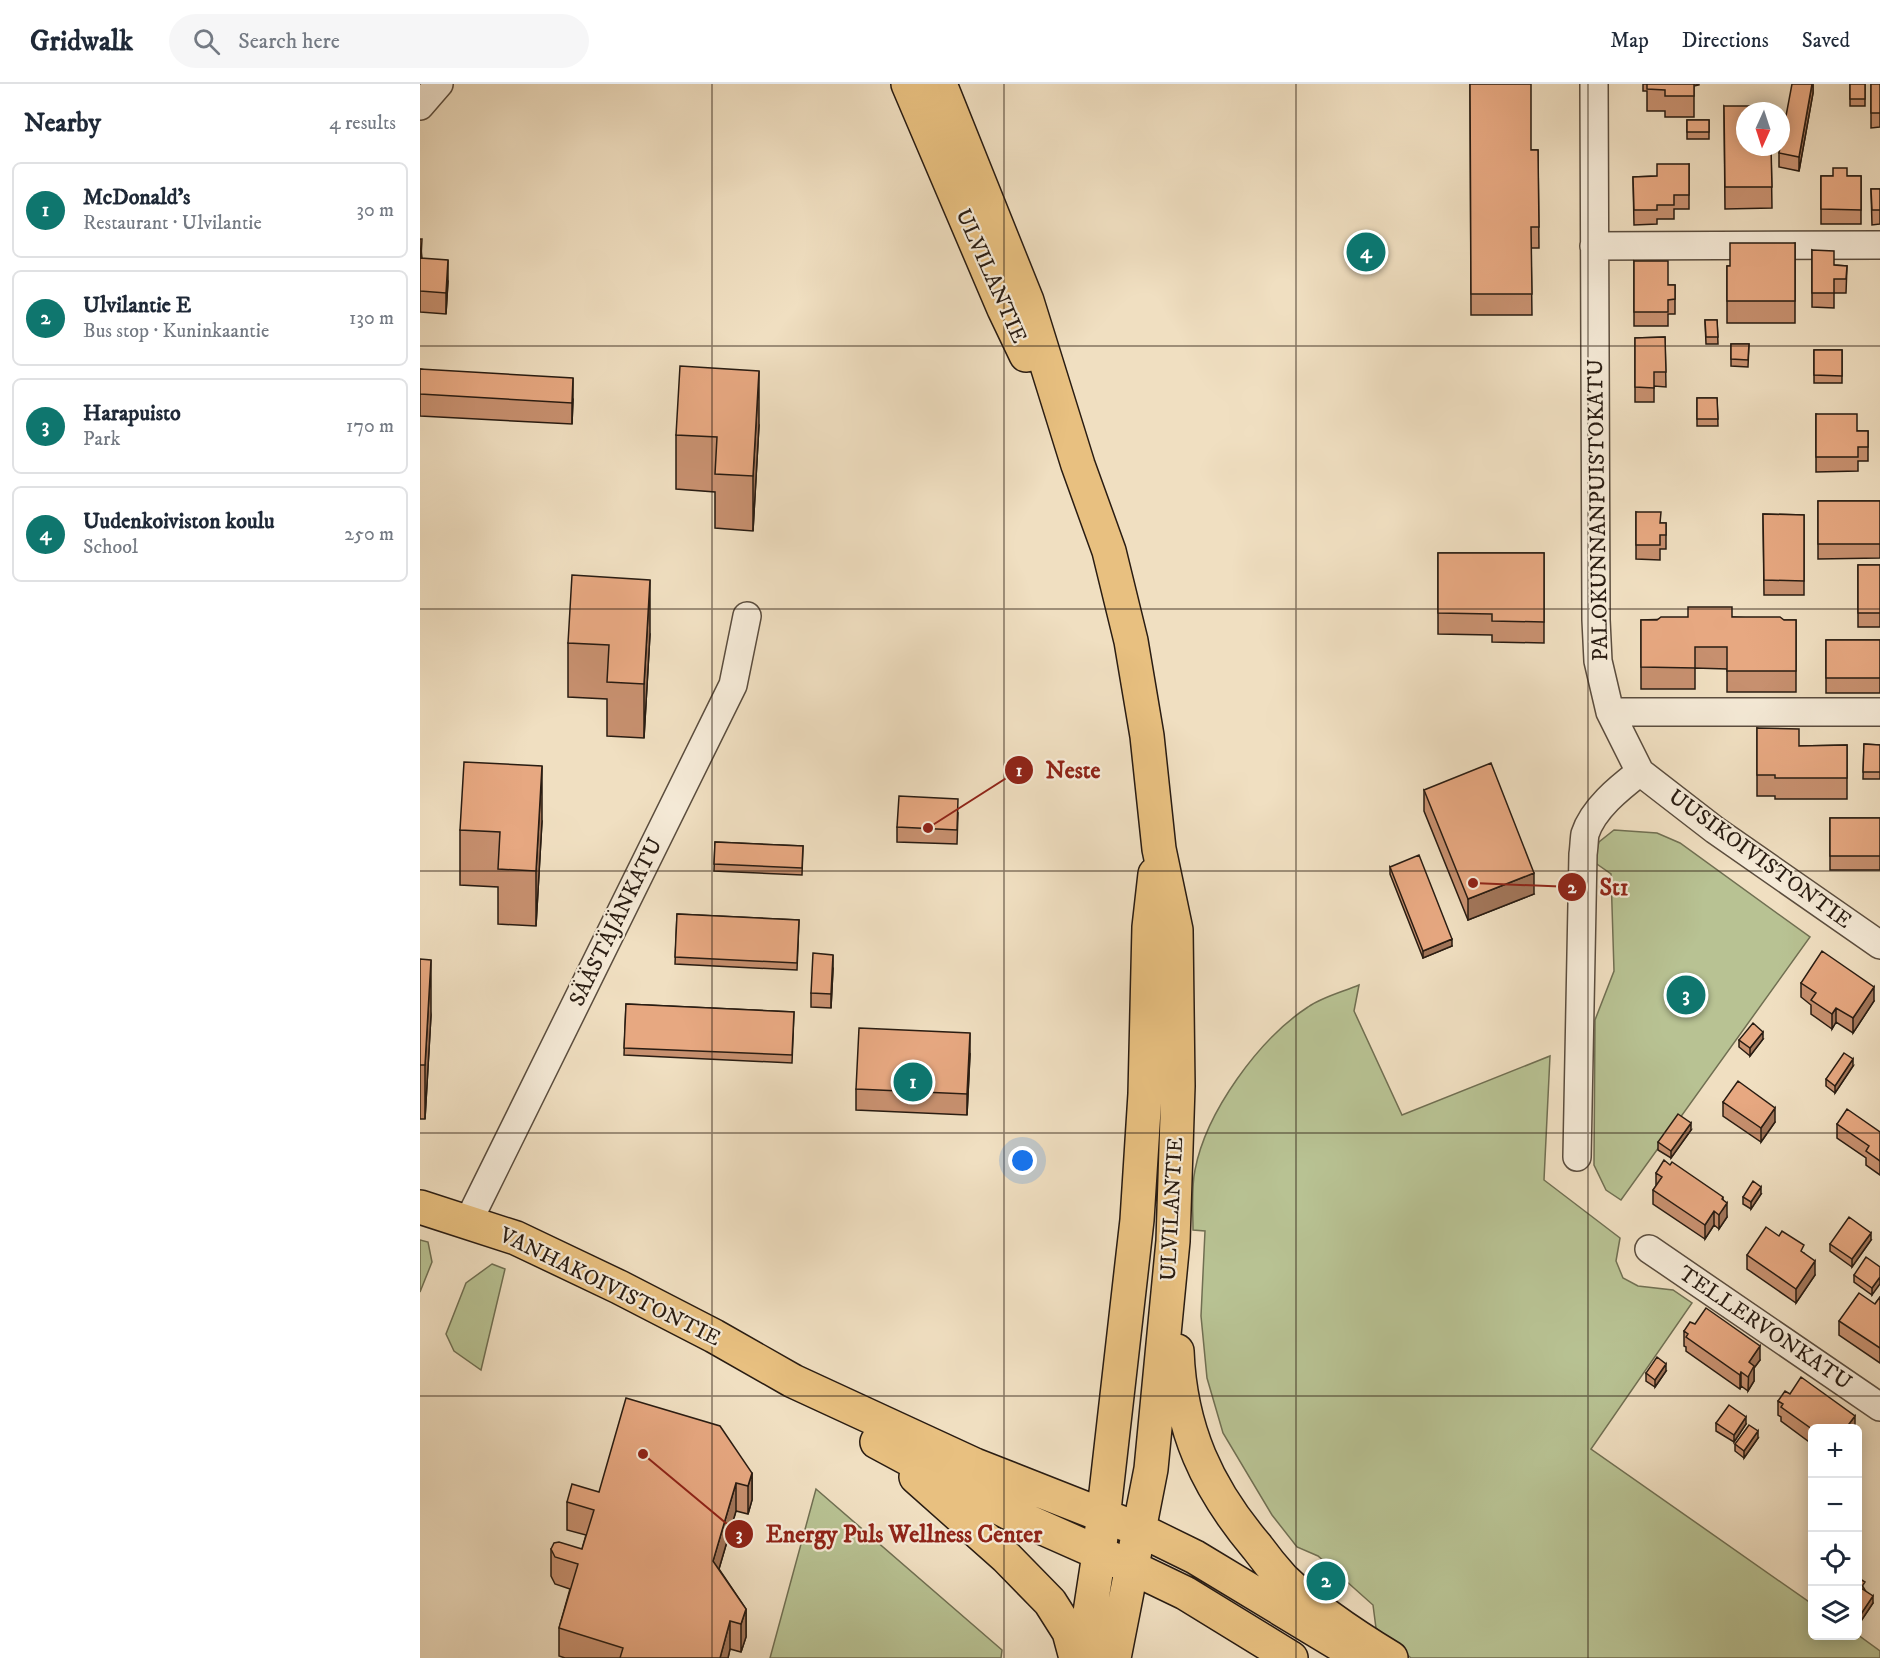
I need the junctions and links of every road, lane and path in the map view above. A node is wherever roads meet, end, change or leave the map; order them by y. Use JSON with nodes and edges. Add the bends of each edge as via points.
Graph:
{"nodes":[{"id":1,"x":439,"y":84,"type":"edge"},
{"id":2,"x":908,"y":84,"type":"edge"},
{"id":3,"x":940,"y":84,"type":"edge"},
{"id":4,"x":1594,"y":84,"type":"edge"},
{"id":5,"x":420,"y":106,"type":"edge"},
{"id":6,"x":1880,"y":245,"type":"edge"},
{"id":7,"x":1594,"y":246,"type":"junction"},
{"id":8,"x":1078,"y":465,"type":"junction"},
{"id":9,"x":747,"y":616,"type":"dead end"},
{"id":10,"x":1610,"y":712,"type":"junction"},
{"id":11,"x":1880,"y":712,"type":"edge"},
{"id":12,"x":1640,"y":772,"type":"junction"},
{"id":13,"x":1159,"y":849,"type":"junction"},
{"id":14,"x":1880,"y":945,"type":"edge"},
{"id":15,"x":1577,"y":1158,"type":"dead end"},
{"id":16,"x":420,"y":1207,"type":"edge"},
{"id":17,"x":468,"y":1222,"type":"junction"},
{"id":18,"x":1173,"y":1242,"type":"junction"},
{"id":19,"x":1649,"y":1249,"type":"dead end"},
{"id":20,"x":793,"y":1381,"type":"junction"},
{"id":21,"x":1880,"y":1407,"type":"edge"},
{"id":22,"x":876,"y":1442,"type":"junction"},
{"id":23,"x":1104,"y":1515,"type":"junction"},
{"id":24,"x":1140,"y":1530,"type":"junction"},
{"id":25,"x":1099,"y":1554,"type":"junction"},
{"id":26,"x":1133,"y":1568,"type":"junction"},
{"id":27,"x":1076,"y":1658,"type":"edge"},
{"id":28,"x":1083,"y":1658,"type":"edge"},
{"id":29,"x":1114,"y":1658,"type":"edge"},
{"id":30,"x":1292,"y":1658,"type":"edge"},
{"id":31,"x":1362,"y":1658,"type":"edge"},
{"id":32,"x":1391,"y":1658,"type":"edge"}],
"edges":[{"from":1,"to":5,"type":"street"},
{"from":2,"to":8,"type":"main road","name":"ULVILANTIE","via":[[1004,309]]},
{"from":3,"to":8,"type":"main road","name":"ULVILANTIE","via":[[1027,301]]},
{"from":4,"to":7,"type":"street","name":"PALOKUNNANPUISTOKATU"},
{"from":6,"to":7,"type":"street"},
{"from":7,"to":10,"type":"street","name":"PALOKUNNANPUISTOKATU","via":[[1596,620],[1598,662]]},
{"from":8,"to":13,"type":"main road","name":"ULVILANTIE","via":[[1109,551],[1131,640],[1147,736]]},
{"from":9,"to":17,"type":"street","name":"SÄÄSTÄJÄNKATU","via":[[733,685]]},
{"from":10,"to":11,"type":"street"},
{"from":10,"to":12,"type":"street","name":"PALOKUNNANPUISTOKATU"},
{"from":12,"to":14,"type":"street","name":"UUSIKOIVISTONTIE","via":[[1715,830]]},
{"from":12,"to":15,"type":"street","via":[[1619,788],[1585,834]]},
{"from":13,"to":18,"type":"main road","name":"ULVILANTIE","via":[[1176,930],[1178,1086]]},
{"from":13,"to":23,"type":"main road","name":"ULVILANTIE","via":[[1149,927],[1137,1220]]},
{"from":16,"to":17,"type":"main road","name":"VANHAKOIVISTONTIE"},
{"from":17,"to":20,"type":"main road","name":"VANHAKOIVISTONTIE","via":[[516,1239],[619,1287]]},
{"from":18,"to":24,"type":"main road","name":"ULVILANTIE","via":[[1151,1470]]},
{"from":18,"to":32,"type":"main road","via":[[1183,1407],[1196,1453],[1212,1484],[1244,1532],[1282,1578],[1322,1612]]},
{"from":19,"to":21,"type":"street","name":"TELLERVONKATU"},
{"from":20,"to":22,"type":"main road","name":"VANHAKOIVISTONTIE"},
{"from":20,"to":23,"type":"main road","name":"VANHAKOIVISTONTIE","via":[[975,1465]]},
{"from":22,"to":25,"type":"main road","name":"VANHAKOIVISTONTIE","via":[[1009,1513]]},
{"from":22,"to":27,"type":"main road","via":[[1006,1557],[1050,1602],[1069,1632]]},
{"from":23,"to":24,"type":"main road","name":"VANHAKOIVISTONTIE"},
{"from":23,"to":25,"type":"main road","name":"ULVILANTIE"},
{"from":24,"to":26,"type":"main road","name":"ULVILANTIE"},
{"from":24,"to":31,"type":"main road","name":"VANHAKOIVISTONTIE","via":[[1195,1557]]},
{"from":25,"to":26,"type":"main road","name":"VANHAKOIVISTONTIE"},
{"from":25,"to":28,"type":"main road","name":"ULVILANTIE"},
{"from":26,"to":29,"type":"main road","name":"ULVILANTIE"},
{"from":26,"to":30,"type":"main road","name":"VANHAKOIVISTONTIE","via":[[1185,1593]]}]}
